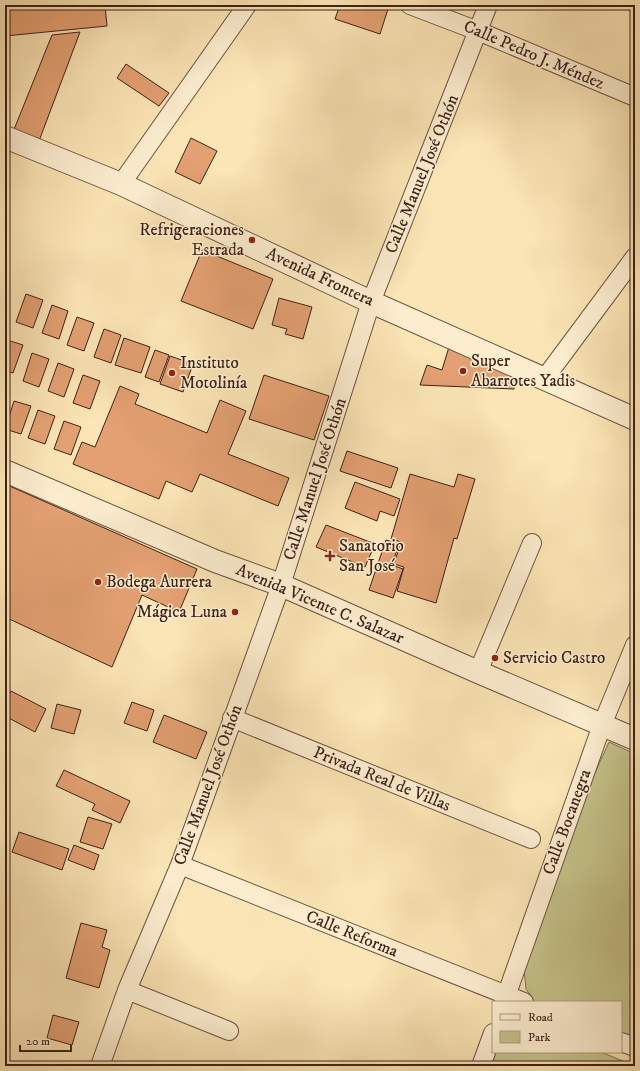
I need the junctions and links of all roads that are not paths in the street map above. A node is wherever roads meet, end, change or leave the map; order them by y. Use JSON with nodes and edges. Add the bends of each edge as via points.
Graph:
{"nodes":[{"id":1,"x":247,"y":5,"type":"edge"},
{"id":2,"x":410,"y":5,"type":"edge"},
{"id":3,"x":488,"y":5,"type":"edge"},
{"id":4,"x":478,"y":31,"type":"junction"},
{"id":5,"x":635,"y":97,"type":"edge"},
{"id":6,"x":5,"y":136,"type":"edge"},
{"id":7,"x":121,"y":184,"type":"junction"},
{"id":8,"x":635,"y":257,"type":"edge"},
{"id":9,"x":372,"y":302,"type":"junction"},
{"id":10,"x":545,"y":378,"type":"junction"},
{"id":11,"x":635,"y":418,"type":"edge"},
{"id":12,"x":5,"y":471,"type":"edge"},
{"id":13,"x":532,"y":543,"type":"dead end"},
{"id":14,"x":281,"y":585,"type":"junction"},
{"id":15,"x":635,"y":645,"type":"edge"},
{"id":16,"x":478,"y":672,"type":"junction"},
{"id":17,"x":232,"y":718,"type":"junction"},
{"id":18,"x":602,"y":725,"type":"junction"},
{"id":19,"x":635,"y":739,"type":"edge"},
{"id":20,"x":531,"y":839,"type":"dead end"},
{"id":21,"x":180,"y":865,"type":"junction"},
{"id":22,"x":128,"y":990,"type":"junction"},
{"id":23,"x":506,"y":998,"type":"edge"},
{"id":24,"x":520,"y":1001,"type":"edge"},
{"id":25,"x":230,"y":1031,"type":"dead end"},
{"id":26,"x":492,"y":1036,"type":"edge"},
{"id":27,"x":622,"y":1042,"type":"edge"},
{"id":28,"x":635,"y":1048,"type":"edge"},
{"id":29,"x":100,"y":1066,"type":"edge"},
{"id":30,"x":481,"y":1066,"type":"edge"}],
"edges":[{"from":1,"to":7,"type":"street"},
{"from":2,"to":4,"type":"street","name":"Calle Pedro J. Méndez"},
{"from":3,"to":4,"type":"street","name":"Calle Manuel José Othón"},
{"from":4,"to":5,"type":"street","name":"Calle Pedro J. Méndez"},
{"from":4,"to":9,"type":"street","name":"Calle Manuel José Othón"},
{"from":6,"to":7,"type":"street","name":"Avenida Frontera"},
{"from":7,"to":9,"type":"street","name":"Avenida Frontera"},
{"from":8,"to":10,"type":"street"},
{"from":9,"to":10,"type":"street","name":"Avenida Frontera"},
{"from":9,"to":14,"type":"street","name":"Calle Manuel José Othón"},
{"from":10,"to":11,"type":"street","name":"Avenida Frontera"},
{"from":12,"to":14,"type":"street","name":"Avenida Vicente C. Salazar","via":[[214,560]]},
{"from":13,"to":16,"type":"street"},
{"from":14,"to":16,"type":"street","name":"Avenida Vicente C. Salazar"},
{"from":14,"to":17,"type":"street","name":"Calle Manuel José Othón"},
{"from":15,"to":18,"type":"street","name":"Calle Bocanegra"},
{"from":16,"to":18,"type":"street","name":"Avenida Vicente C. Salazar"},
{"from":17,"to":20,"type":"street","name":"Privada Real de Villas"},
{"from":17,"to":21,"type":"street","name":"Calle Manuel José Othón"},
{"from":18,"to":19,"type":"street","name":"Avenida Vicente C. Salazar"},
{"from":18,"to":23,"type":"street","name":"Calle Bocanegra"},
{"from":21,"to":22,"type":"street","name":"Calle Manuel José Othón"},
{"from":21,"to":23,"type":"street","name":"Calle Reforma"},
{"from":22,"to":25,"type":"street"},
{"from":22,"to":29,"type":"street","name":"Calle Manuel José Othón"},
{"from":23,"to":24,"type":"street","name":"Calle Reforma"},
{"from":26,"to":30,"type":"street"},
{"from":27,"to":28,"type":"street"}]}
